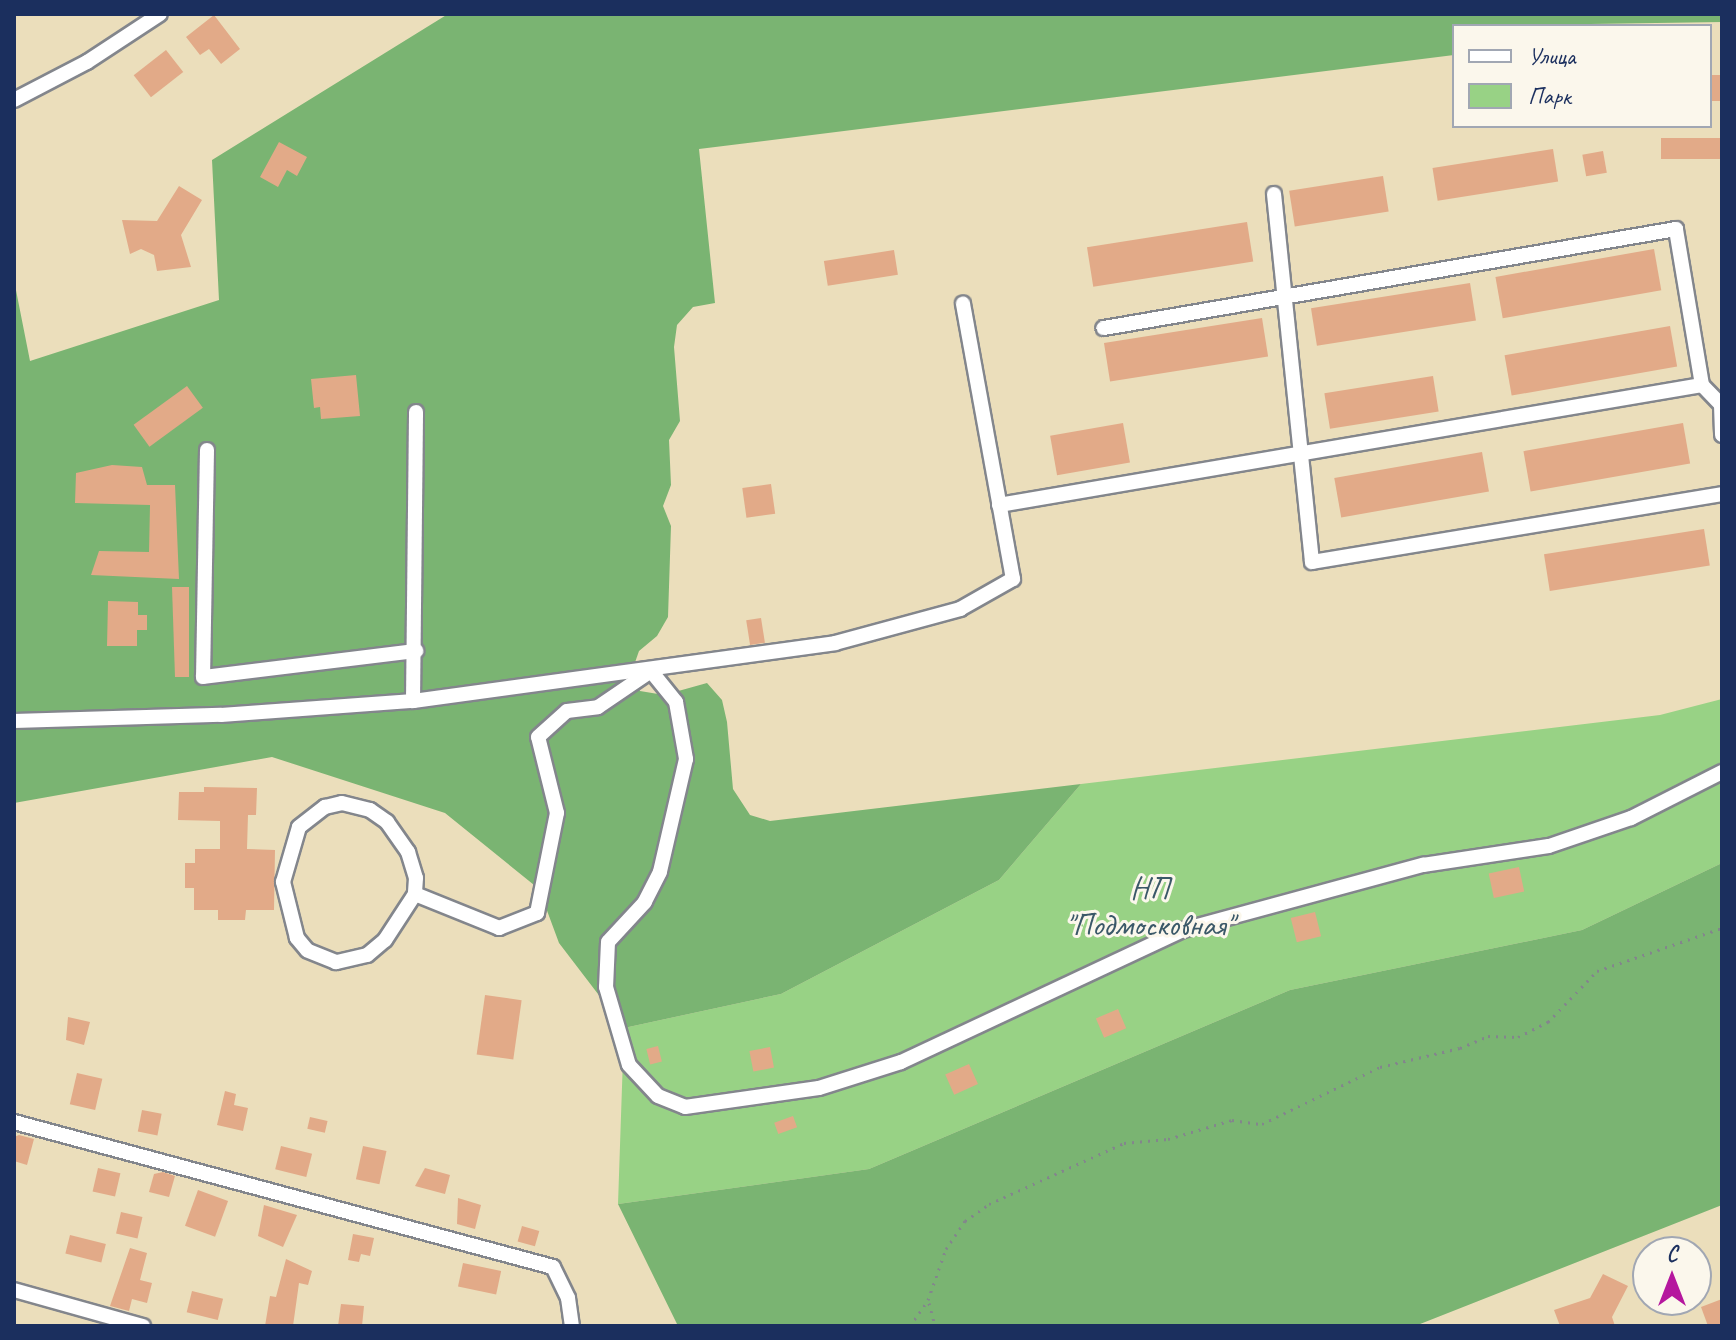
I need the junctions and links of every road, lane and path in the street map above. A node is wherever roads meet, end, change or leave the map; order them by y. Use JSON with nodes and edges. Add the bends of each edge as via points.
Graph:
{"nodes":[{"id":1,"x":160,"y":14,"type":"edge"},
{"id":2,"x":14,"y":100,"type":"edge"},
{"id":3,"x":1274,"y":194,"type":"dead end"},
{"id":4,"x":1283,"y":297,"type":"junction"},
{"id":5,"x":963,"y":304,"type":"dead end"},
{"id":6,"x":1104,"y":328,"type":"dead end"},
{"id":7,"x":1702,"y":385,"type":"junction"},
{"id":8,"x":416,"y":412,"type":"dead end"},
{"id":9,"x":1722,"y":435,"type":"edge"},
{"id":10,"x":207,"y":450,"type":"dead end"},
{"id":11,"x":1303,"y":454,"type":"junction"},
{"id":12,"x":1722,"y":494,"type":"edge"},
{"id":13,"x":999,"y":505,"type":"junction"},
{"id":14,"x":416,"y":651,"type":"junction"},
{"id":15,"x":651,"y":671,"type":"junction"},
{"id":16,"x":413,"y":701,"type":"junction"},
{"id":17,"x":14,"y":721,"type":"edge"},
{"id":18,"x":1722,"y":772,"type":"edge"},
{"id":19,"x":415,"y":894,"type":"junction"},
{"id":20,"x":1722,"y":928,"type":"edge"},
{"id":21,"x":14,"y":1122,"type":"edge"},
{"id":22,"x":14,"y":1290,"type":"edge"},
{"id":23,"x":928,"y":1300,"type":"junction"},
{"id":24,"x":143,"y":1326,"type":"edge"},
{"id":25,"x":572,"y":1326,"type":"edge"},
{"id":26,"x":910,"y":1326,"type":"edge"},
{"id":27,"x":935,"y":1326,"type":"edge"}],
"edges":[{"from":1,"to":2,"type":"street","via":[[87,62]]},
{"from":3,"to":4,"type":"street"},
{"from":4,"to":6,"type":"street"},
{"from":4,"to":7,"type":"street","via":[[1676,229]]},
{"from":4,"to":11,"type":"street"},
{"from":5,"to":13,"type":"street"},
{"from":7,"to":9,"type":"street","via":[[1721,405]]},
{"from":7,"to":11,"type":"street"},
{"from":8,"to":14,"type":"street"},
{"from":10,"to":14,"type":"street","via":[[203,677]]},
{"from":11,"to":12,"type":"street","via":[[1312,562]]},
{"from":11,"to":13,"type":"street"},
{"from":13,"to":15,"type":"street","via":[[1013,579],[960,609],[835,643]]},
{"from":14,"to":16,"type":"street"},
{"from":15,"to":16,"type":"street"},
{"from":15,"to":18,"type":"street","via":[[676,702],[686,759],[660,872],[645,902],[608,942],[606,987],[629,1065],[658,1096],[685,1107],[819,1088],[901,1062],[1183,930],[1423,865],[1549,846],[1631,818]]},
{"from":15,"to":19,"type":"street","via":[[598,707],[567,711],[538,737],[557,813],[537,913],[499,928]]},
{"from":16,"to":17,"type":"street","via":[[221,715]]},
{"from":19,"to":19,"type":"street","via":[[400,920],[367,955],[336,962],[320,957],[307,950],[289,920],[283,882],[291,843],[299,827],[325,807],[342,803],[370,810],[387,822],[408,852]]},
{"from":20,"to":23,"type":"path","via":[[1597,971],[1548,1022],[1518,1037],[1488,1036],[1380,1067],[1262,1124],[1232,1120],[1168,1139],[1124,1143],[989,1204],[965,1221],[946,1249]]},
{"from":21,"to":25,"type":"street","via":[[553,1267],[568,1298]]},
{"from":22,"to":24,"type":"street"},
{"from":23,"to":26,"type":"path"},
{"from":23,"to":27,"type":"path"}]}
